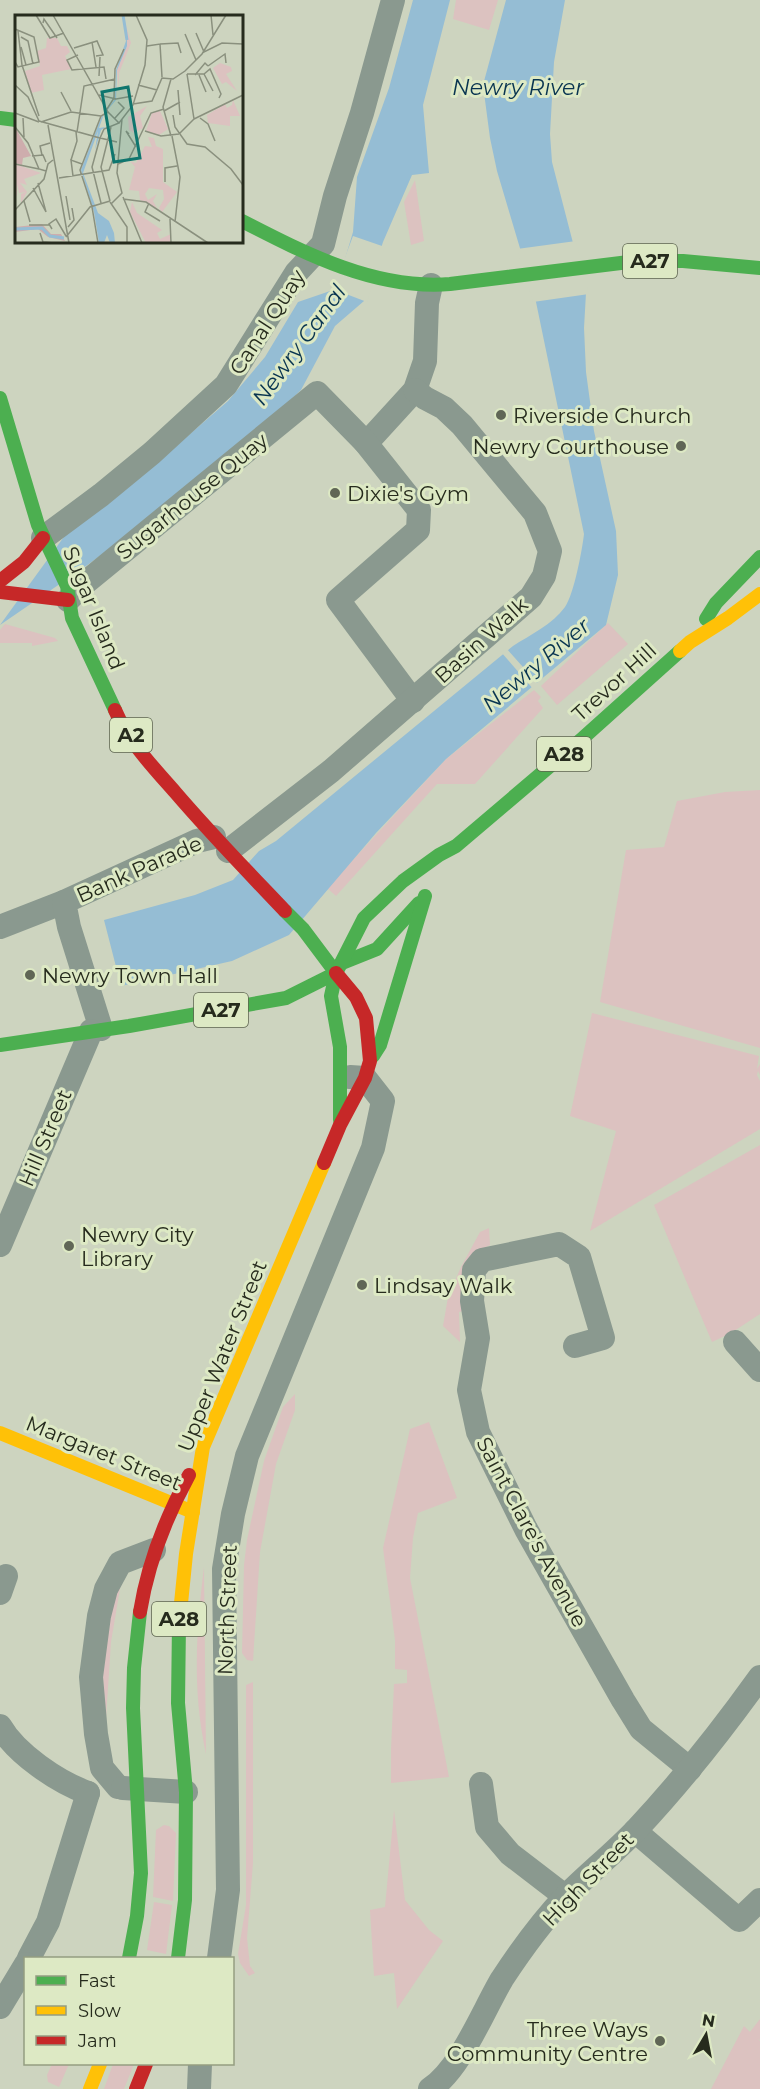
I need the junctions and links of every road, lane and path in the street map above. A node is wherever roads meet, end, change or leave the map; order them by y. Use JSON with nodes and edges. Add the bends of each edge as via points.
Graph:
{"nodes":[{"id":1,"x":393,"y":0,"type":"edge"},
{"id":2,"x":0,"y":118,"type":"edge"},
{"id":3,"x":15,"y":120,"type":"edge"},
{"id":4,"x":243,"y":222,"type":"edge"},
{"id":5,"x":313,"y":257,"type":"junction"},
{"id":6,"x":716,"y":264,"type":"junction"},
{"id":7,"x":760,"y":268,"type":"edge"},
{"id":8,"x":751,"y":280,"type":"dead end"},
{"id":9,"x":431,"y":285,"type":"junction"},
{"id":10,"x":415,"y":390,"type":"junction"},
{"id":11,"x":0,"y":398,"type":"edge"},
{"id":12,"x":365,"y":442,"type":"junction"},
{"id":13,"x":41,"y":545,"type":"junction"},
{"id":14,"x":760,"y":557,"type":"edge"},
{"id":15,"x":0,"y":581,"type":"edge"},
{"id":16,"x":0,"y":592,"type":"edge"},
{"id":17,"x":760,"y":594,"type":"edge"},
{"id":18,"x":60,"y":595,"type":"junction"},
{"id":19,"x":690,"y":642,"type":"junction"},
{"id":20,"x":413,"y":701,"type":"junction"},
{"id":21,"x":456,"y":846,"type":"junction"},
{"id":22,"x":227,"y":850,"type":"junction"},
{"id":23,"x":444,"y":866,"type":"dead end"},
{"id":24,"x":64,"y":902,"type":"junction"},
{"id":25,"x":0,"y":927,"type":"edge"},
{"id":26,"x":339,"y":968,"type":"junction"},
{"id":27,"x":95,"y":1023,"type":"junction"},
{"id":28,"x":0,"y":1045,"type":"edge"},
{"id":29,"x":367,"y":1069,"type":"junction"},
{"id":30,"x":339,"y":1076,"type":"junction"},
{"id":31,"x":340,"y":1125,"type":"junction"},
{"id":32,"x":0,"y":1245,"type":"edge"},
{"id":33,"x":735,"y":1342,"type":"dead end"},
{"id":34,"x":575,"y":1346,"type":"dead end"},
{"id":35,"x":760,"y":1370,"type":"edge"},
{"id":36,"x":0,"y":1433,"type":"edge"},
{"id":37,"x":203,"y":1447,"type":"junction"},
{"id":38,"x":174,"y":1504,"type":"junction"},
{"id":39,"x":193,"y":1512,"type":"junction"},
{"id":40,"x":154,"y":1550,"type":"junction"},
{"id":41,"x":760,"y":1677,"type":"edge"},
{"id":42,"x":0,"y":1726,"type":"edge"},
{"id":43,"x":690,"y":1769,"type":"junction"},
{"id":44,"x":481,"y":1784,"type":"dead end"},
{"id":45,"x":128,"y":1789,"type":"junction"},
{"id":46,"x":186,"y":1792,"type":"junction"},
{"id":47,"x":88,"y":1793,"type":"junction"},
{"id":48,"x":635,"y":1831,"type":"junction"},
{"id":49,"x":566,"y":1897,"type":"junction"},
{"id":50,"x":760,"y":1900,"type":"edge"},
{"id":51,"x":30,"y":1957,"type":"edge"},
{"id":52,"x":129,"y":1957,"type":"edge"},
{"id":53,"x":178,"y":1957,"type":"edge"},
{"id":54,"x":219,"y":1957,"type":"edge"},
{"id":55,"x":24,"y":1967,"type":"edge"},
{"id":56,"x":0,"y":2007,"type":"edge"},
{"id":57,"x":100,"y":2065,"type":"edge"},
{"id":58,"x":146,"y":2065,"type":"edge"},
{"id":59,"x":200,"y":2065,"type":"edge"},
{"id":60,"x":90,"y":2089,"type":"edge"},
{"id":61,"x":136,"y":2089,"type":"edge"},
{"id":62,"x":199,"y":2089,"type":"edge"},
{"id":63,"x":430,"y":2089,"type":"edge"}],
"edges":[{"from":1,"to":5,"type":"street","name":"Canal Quay","via":[[328,231]]},
{"from":2,"to":3,"type":"main road"},
{"from":4,"to":5,"type":"main road","number":"A27"},
{"from":5,"to":9,"type":"main road","number":"A27","via":[[377,278]]},
{"from":5,"to":13,"type":"street","name":"Canal Quay","via":[[296,273],[226,385]]},
{"from":6,"to":7,"type":"main road","number":"A27"},
{"from":6,"to":8,"type":"main road","number":"A27"},
{"from":6,"to":9,"type":"main road","number":"A27","via":[[640,261]]},
{"from":9,"to":10,"type":"street","via":[[425,361]]},
{"from":10,"to":12,"type":"street"},
{"from":10,"to":20,"type":"street","name":"Basin Walk","via":[[462,425],[535,513],[550,551],[544,576],[531,597]]},
{"from":11,"to":13,"type":"main road","name":"Sugar Island"},
{"from":12,"to":18,"type":"street","name":"Sugarhouse Quay","via":[[317,393],[85,583]]},
{"from":12,"to":20,"type":"street","via":[[419,510],[418,530],[338,600]]},
{"from":13,"to":15,"type":"main road","via":[[17,571]]},
{"from":13,"to":18,"type":"main road","name":"Sugar Island","number":"A2"},
{"from":14,"to":19,"type":"main road","name":"Trevor Hill","number":"A28","via":[[716,603]]},
{"from":16,"to":18,"type":"main road"},
{"from":17,"to":19,"type":"main road","name":"Trevor Hill","number":"A28"},
{"from":18,"to":22,"type":"main road","name":"Sugar Island","number":"A2","via":[[119,720],[152,765]]},
{"from":19,"to":21,"type":"main road","name":"Trevor Hill","number":"A28"},
{"from":20,"to":22,"type":"street","name":"Basin Walk","via":[[331,771]]},
{"from":21,"to":23,"type":"main road","name":"Trevor Hill","number":"A28"},
{"from":21,"to":26,"type":"main road","name":"Trevor Hill","number":"A28","via":[[403,881],[364,918]]},
{"from":22,"to":24,"type":"street","name":"Bank Parade","via":[[197,841]]},
{"from":22,"to":26,"type":"main road","number":"A2"},
{"from":24,"to":25,"type":"street","name":"Bank Parade"},
{"from":24,"to":27,"type":"street","name":"Bank Parade"},
{"from":26,"to":27,"type":"main road","number":"A27","via":[[286,998],[135,1025]]},
{"from":26,"to":29,"type":"main road","via":[[366,1017]]},
{"from":26,"to":29,"type":"main road","number":"A28","via":[[377,949],[428,891],[380,1045]]},
{"from":26,"to":30,"type":"main road","name":"Upper Water Street","number":"A28","via":[[331,996],[340,1047]]},
{"from":27,"to":28,"type":"main road","number":"A27"},
{"from":27,"to":32,"type":"street","name":"Hill Street"},
{"from":29,"to":30,"type":"street"},
{"from":29,"to":31,"type":"main road","name":"Upper Water Street","number":"A28"},
{"from":29,"to":54,"type":"street","name":"North Street","via":[[383,1101],[373,1148],[247,1456],[233,1514],[224,1569],[228,1890]]},
{"from":30,"to":31,"type":"main road","name":"Upper Water Street","number":"A28"},
{"from":31,"to":37,"type":"main road","name":"Upper Water Street","number":"A28"},
{"from":33,"to":35,"type":"street"},
{"from":34,"to":43,"type":"street","name":"Saint Clare's Avenue","via":[[603,1338],[579,1257],[559,1244],[482,1260],[474,1270],[472,1301],[477,1338],[469,1390],[478,1432],[526,1529],[622,1700],[641,1729]]},
{"from":36,"to":38,"type":"main road","name":"Margaret Street"},
{"from":37,"to":38,"type":"main road","number":"A28"},
{"from":37,"to":39,"type":"main road","name":"Upper Water Street","number":"A28"},
{"from":38,"to":39,"type":"main road","name":"Margaret Street"},
{"from":38,"to":40,"type":"main road","number":"A28"},
{"from":39,"to":46,"type":"main road","name":"Upper Water Street","number":"A28","via":[[179,1620],[177,1703]]},
{"from":40,"to":45,"type":"main road","number":"A28","via":[[135,1653]]},
{"from":40,"to":45,"type":"street","via":[[120,1563],[106,1589],[91,1677],[102,1768]]},
{"from":41,"to":43,"type":"street","name":"High Street"},
{"from":42,"to":47,"type":"street","via":[[29,1759]]},
{"from":43,"to":48,"type":"street","name":"High Street"},
{"from":44,"to":49,"type":"street","via":[[487,1827],[510,1854]]},
{"from":45,"to":46,"type":"street"},
{"from":45,"to":47,"type":"street"},
{"from":45,"to":52,"type":"main road","number":"A28","via":[[140,1852],[138,1918]]},
{"from":46,"to":53,"type":"main road","name":"Upper Water Street","number":"A28","via":[[185,1900]]},
{"from":47,"to":51,"type":"street","via":[[48,1922]]},
{"from":48,"to":49,"type":"street","name":"High Street"},
{"from":48,"to":50,"type":"street","via":[[740,1920]]},
{"from":49,"to":63,"type":"street","name":"High Street","via":[[514,1960],[455,2065]]},
{"from":55,"to":56,"type":"street"},
{"from":57,"to":60,"type":"main road"},
{"from":58,"to":61,"type":"main road"},
{"from":59,"to":62,"type":"street"}]}
